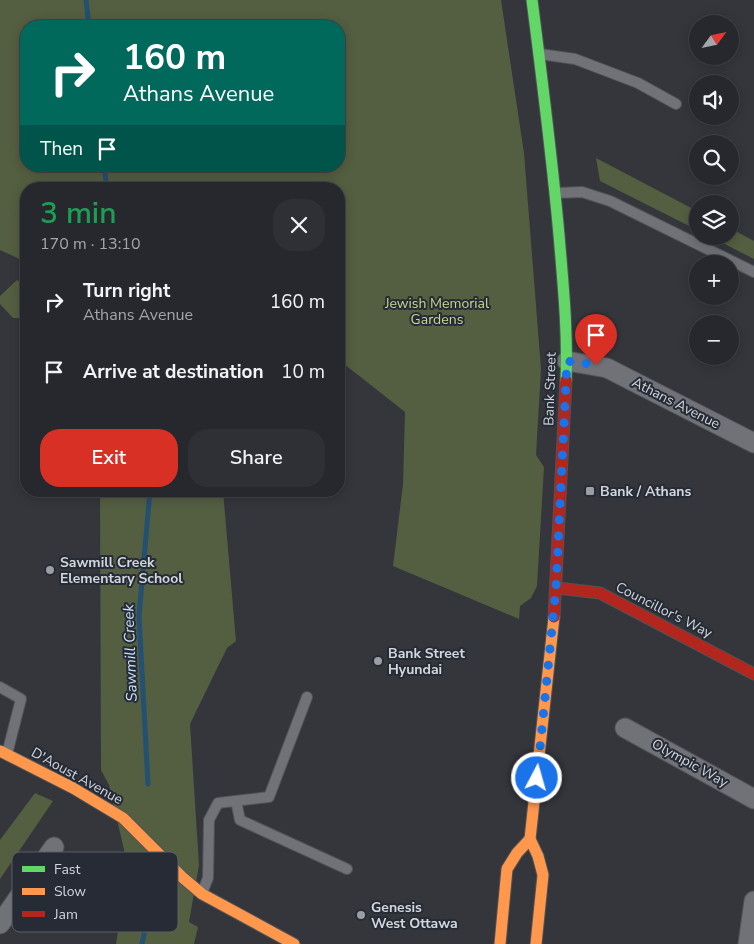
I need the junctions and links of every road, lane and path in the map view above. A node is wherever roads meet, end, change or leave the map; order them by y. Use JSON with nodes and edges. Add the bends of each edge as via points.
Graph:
{"nodes":[{"id":1,"x":532,"y":0,"type":"edge"},
{"id":2,"x":539,"y":54,"type":"junction"},
{"id":3,"x":676,"y":104,"type":"dead end"},
{"id":4,"x":555,"y":193,"type":"junction"},
{"id":5,"x":754,"y":272,"type":"edge"},
{"id":6,"x":567,"y":361,"type":"junction"},
{"id":7,"x":754,"y":443,"type":"edge"},
{"id":8,"x":556,"y":588,"type":"junction"},
{"id":9,"x":754,"y":674,"type":"edge"},
{"id":10,"x":0,"y":687,"type":"edge"},
{"id":11,"x":307,"y":698,"type":"dead end"},
{"id":12,"x":625,"y":728,"type":"dead end"},
{"id":13,"x":4,"y":753,"type":"edge"},
{"id":14,"x":754,"y":798,"type":"edge"},
{"id":15,"x":236,"y":801,"type":"junction"},
{"id":16,"x":530,"y":839,"type":"junction"},
{"id":17,"x":54,"y":847,"type":"dead end"},
{"id":18,"x":50,"y":852,"type":"edge"},
{"id":19,"x":157,"y":852,"type":"edge"},
{"id":20,"x":347,"y":869,"type":"dead end"},
{"id":21,"x":178,"y":873,"type":"edge"},
{"id":22,"x":202,"y":894,"type":"junction"},
{"id":23,"x":754,"y":901,"type":"edge"},
{"id":24,"x":12,"y":907,"type":"edge"},
{"id":25,"x":0,"y":924,"type":"edge"},
{"id":26,"x":294,"y":944,"type":"edge"},
{"id":27,"x":500,"y":944,"type":"edge"},
{"id":28,"x":536,"y":944,"type":"edge"},
{"id":29,"x":748,"y":944,"type":"edge"}],
"edges":[{"from":1,"to":2,"type":"main road","name":"Bank Street"},
{"from":2,"to":3,"type":"lane","via":[[575,60],[638,83]]},
{"from":2,"to":4,"type":"main road","name":"Bank Street"},
{"from":4,"to":5,"type":"lane","via":[[582,192],[610,201]]},
{"from":4,"to":6,"type":"main road","name":"Bank Street"},
{"from":6,"to":7,"type":"street","name":"Athans Avenue","via":[[606,368]]},
{"from":6,"to":8,"type":"main road","name":"Bank Street"},
{"from":8,"to":9,"type":"main road","name":"Councillor's Way","via":[[600,594]]},
{"from":8,"to":16,"type":"main road","name":"Bank Street"},
{"from":10,"to":13,"type":"lane","via":[[22,699]]},
{"from":11,"to":15,"type":"lane","via":[[269,797]]},
{"from":12,"to":14,"type":"street","name":"Olympic Way"},
{"from":13,"to":19,"type":"main road","name":"D'Aoust Avenue","via":[[123,818]]},
{"from":15,"to":20,"type":"lane","via":[[240,820]]},
{"from":15,"to":22,"type":"lane","via":[[218,803],[209,820],[208,878]]},
{"from":16,"to":27,"type":"main road","via":[[507,870]]},
{"from":16,"to":28,"type":"main road","name":"Bank Street","via":[[543,875]]},
{"from":17,"to":18,"type":"street"},
{"from":21,"to":22,"type":"main road","name":"D'Aoust Avenue"},
{"from":22,"to":26,"type":"main road","name":"D'Aoust Avenue"},
{"from":23,"to":29,"type":"street"},
{"from":24,"to":25,"type":"street"}]}
